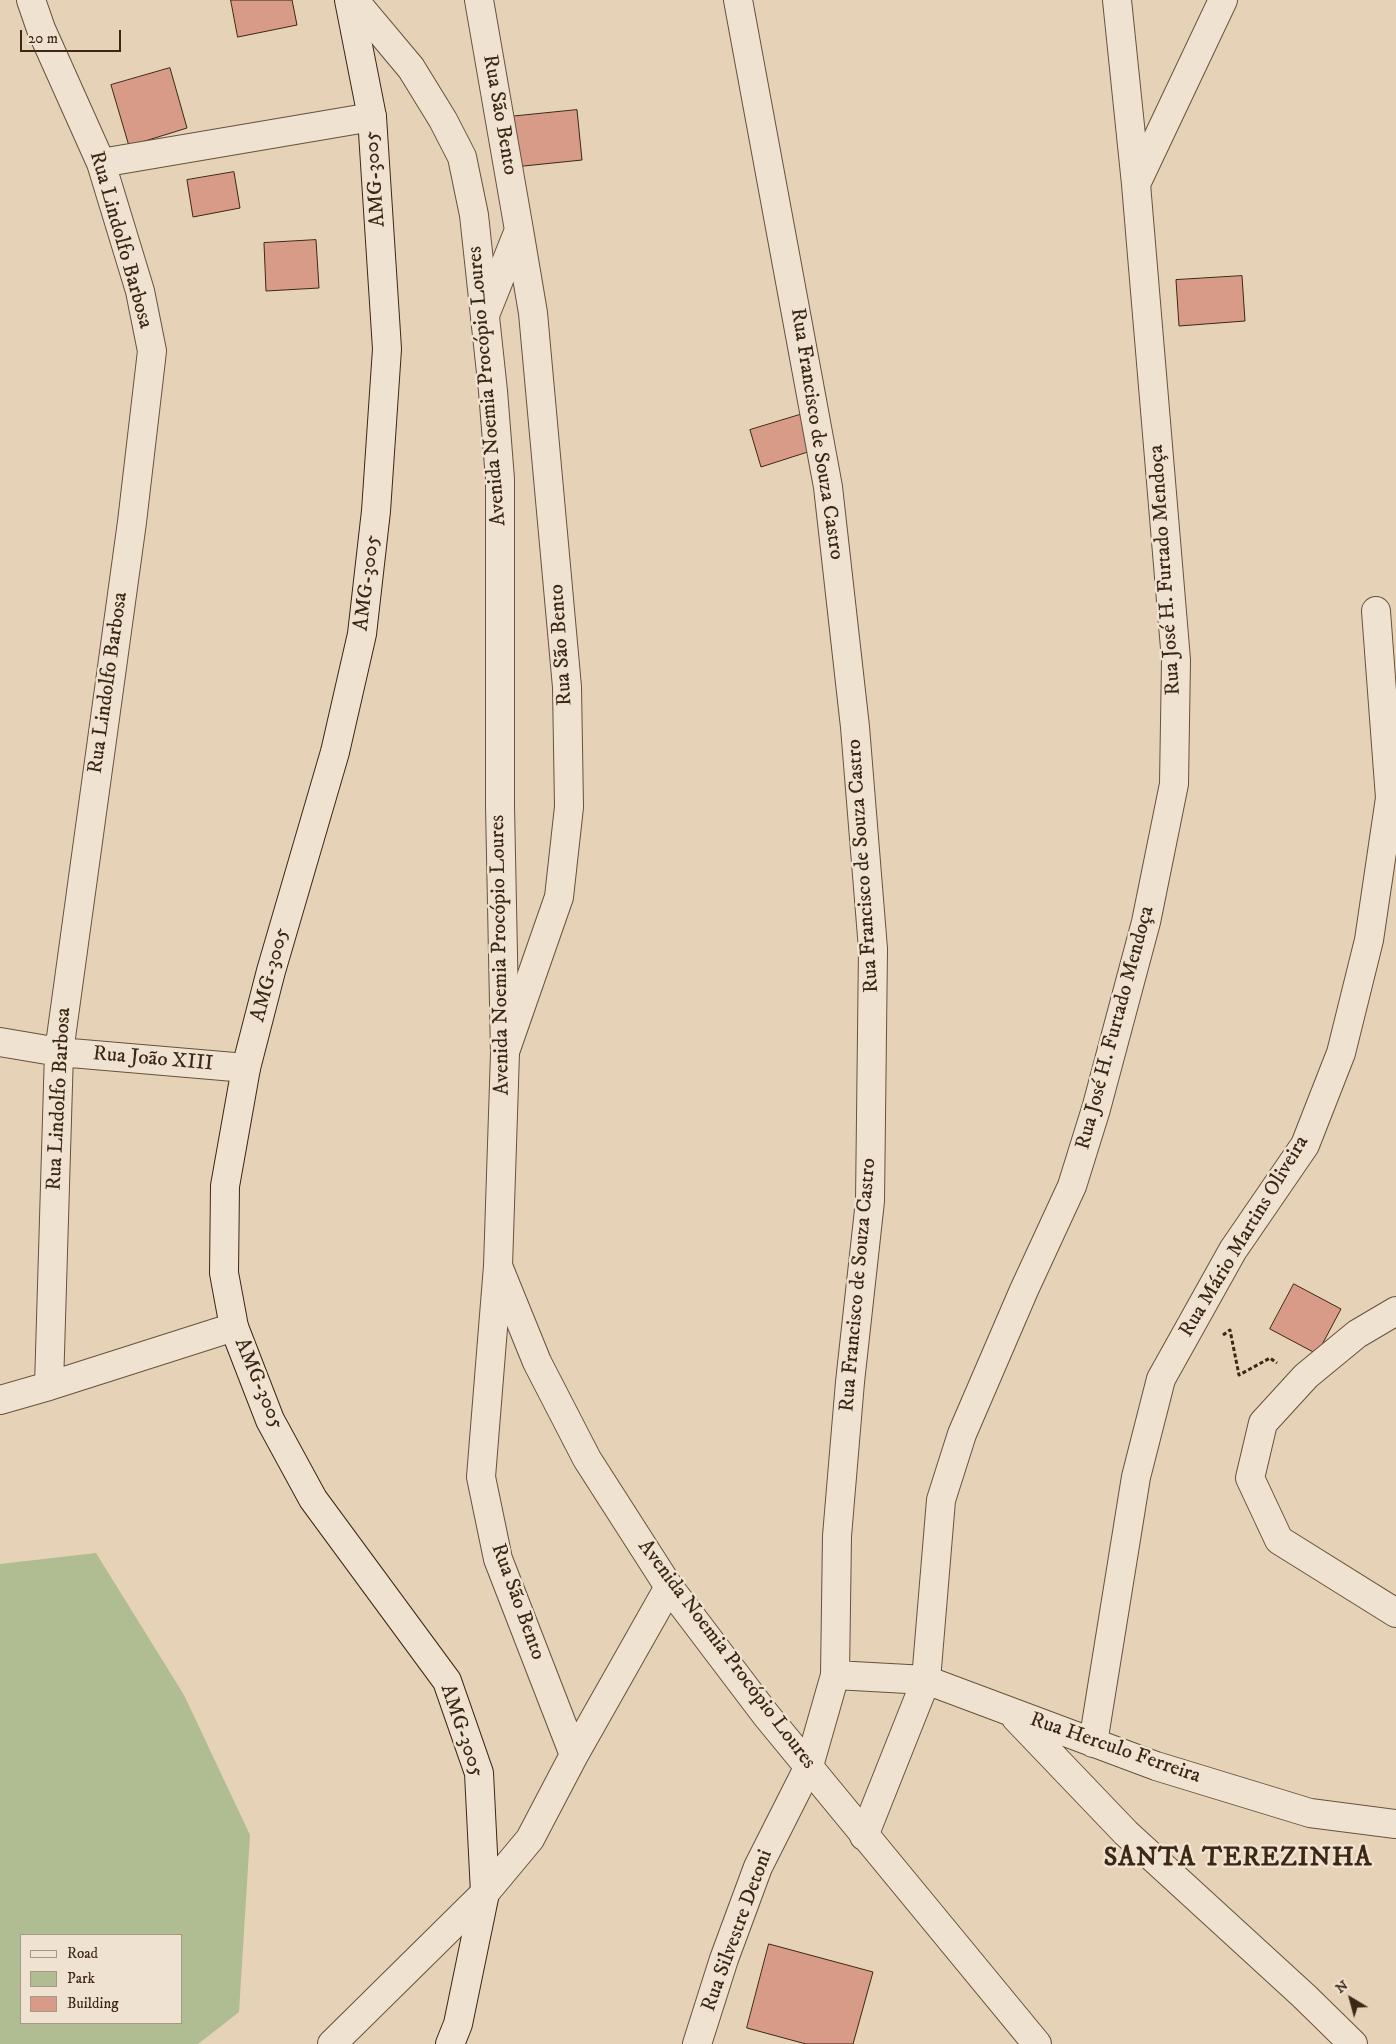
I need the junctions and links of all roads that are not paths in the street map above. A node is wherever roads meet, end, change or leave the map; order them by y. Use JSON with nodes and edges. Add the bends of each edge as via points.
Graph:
{"nodes":[{"id":1,"x":30,"y":0,"type":"edge"},
{"id":2,"x":349,"y":0,"type":"edge"},
{"id":3,"x":354,"y":0,"type":"edge"},
{"id":4,"x":479,"y":0,"type":"edge"},
{"id":5,"x":738,"y":0,"type":"edge"},
{"id":6,"x":1117,"y":0,"type":"edge"},
{"id":7,"x":1223,"y":0,"type":"edge"},
{"id":8,"x":372,"y":118,"type":"junction"},
{"id":9,"x":101,"y":163,"type":"junction"},
{"id":10,"x":1136,"y":184,"type":"junction"},
{"id":11,"x":519,"y":230,"type":"junction"},
{"id":12,"x":485,"y":315,"type":"junction"},
{"id":13,"x":1376,"y":611,"type":"dead end"},
{"id":14,"x":0,"y":1042,"type":"edge"},
{"id":15,"x":59,"y":1052,"type":"junction"},
{"id":16,"x":505,"y":1053,"type":"junction"},
{"id":17,"x":246,"y":1068,"type":"junction"},
{"id":18,"x":498,"y":1266,"type":"junction"},
{"id":19,"x":1396,"y":1311,"type":"edge"},
{"id":20,"x":234,"y":1327,"type":"junction"},
{"id":21,"x":49,"y":1386,"type":"junction"},
{"id":22,"x":0,"y":1400,"type":"edge"},
{"id":23,"x":670,"y":1587,"type":"junction"},
{"id":24,"x":1396,"y":1613,"type":"edge"},
{"id":25,"x":835,"y":1675,"type":"junction"},
{"id":26,"x":926,"y":1680,"type":"junction"},
{"id":27,"x":1011,"y":1713,"type":"junction"},
{"id":28,"x":1093,"y":1743,"type":"junction"},
{"id":29,"x":574,"y":1755,"type":"junction"},
{"id":30,"x":809,"y":1766,"type":"junction"},
{"id":31,"x":1396,"y":1824,"type":"edge"},
{"id":32,"x":864,"y":1836,"type":"junction"},
{"id":33,"x":485,"y":1893,"type":"junction"},
{"id":34,"x":332,"y":2044,"type":"edge"},
{"id":35,"x":450,"y":2044,"type":"edge"},
{"id":36,"x":697,"y":2044,"type":"edge"},
{"id":37,"x":1037,"y":2044,"type":"edge"},
{"id":38,"x":1353,"y":2044,"type":"edge"}],
"edges":[{"from":1,"to":9,"type":"street","name":"Rua Lindolfo Barbosa"},
{"from":2,"to":8,"type":"street","name":"AMG-3005"},
{"from":3,"to":12,"type":"street","name":"Avenida Noemia Procópio Loures","via":[[410,68],[462,157],[474,215]]},
{"from":4,"to":11,"type":"street","name":"Rua São Bento"},
{"from":5,"to":25,"type":"street","name":"Rua Francisco de Souza Castro","via":[[828,486],[855,727],[873,949],[870,1201],[837,1536]]},
{"from":6,"to":10,"type":"street","name":"Rua José H. Furtado Mendoça"},
{"from":7,"to":10,"type":"street"},
{"from":8,"to":9,"type":"street"},
{"from":8,"to":17,"type":"street","name":"AMG-3005","via":[[387,348],[376,511],[362,634],[336,752],[271,971]]},
{"from":9,"to":15,"type":"street","name":"Rua Lindolfo Barbosa","via":[[140,291],[152,351],[132,522]]},
{"from":10,"to":26,"type":"street","name":"Rua José H. Furtado Mendoça","via":[[1176,660],[1174,784],[1146,922],[1072,1186],[962,1434],[941,1500]]},
{"from":11,"to":12,"type":"street"},
{"from":11,"to":16,"type":"street","name":"Rua São Bento","via":[[533,313],[567,687],[569,807],[559,897]]},
{"from":12,"to":16,"type":"street","name":"Avenida Noemia Procópio Loures","via":[[500,479],[500,806]]},
{"from":13,"to":28,"type":"street","name":"Rua Mário Martins Oliveira","via":[[1390,798],[1369,940],[1341,1053],[1305,1145],[1234,1250],[1161,1379],[1136,1478]]},
{"from":14,"to":15,"type":"street","name":"Rua João XIII"},
{"from":15,"to":17,"type":"street","name":"Rua João XIII"},
{"from":15,"to":21,"type":"street","name":"Rua Lindolfo Barbosa"},
{"from":16,"to":18,"type":"street","name":"Avenida Noemia Procópio Loures"},
{"from":17,"to":20,"type":"street","name":"AMG-3005","via":[[225,1186],[224,1273]]},
{"from":18,"to":23,"type":"street","name":"Avenida Noemia Procópio Loures","via":[[538,1362],[587,1459]]},
{"from":18,"to":29,"type":"street","name":"Rua São Bento","via":[[481,1477],[498,1560]]},
{"from":19,"to":24,"type":"street","via":[[1357,1334],[1303,1379],[1263,1423],[1250,1478],[1279,1540]]},
{"from":20,"to":21,"type":"street"},
{"from":20,"to":33,"type":"street","name":"AMG-3005","via":[[270,1420],[313,1498],[446,1681],[479,1773]]},
{"from":21,"to":22,"type":"street"},
{"from":23,"to":29,"type":"street"},
{"from":23,"to":30,"type":"street","name":"Avenida Noemia Procópio Loures","via":[[766,1715]]},
{"from":25,"to":26,"type":"street","name":"Rua Herculo Ferreira"},
{"from":25,"to":30,"type":"street","name":"Rua Francisco de Souza Castro"},
{"from":26,"to":27,"type":"street","name":"Rua Herculo Ferreira"},
{"from":26,"to":32,"type":"street","name":"Rua José H. Furtado Mendoça"},
{"from":27,"to":28,"type":"street","name":"Rua Herculo Ferreira"},
{"from":27,"to":38,"type":"street","via":[[1126,1833]]},
{"from":28,"to":31,"type":"street","name":"Rua Herculo Ferreira","via":[[1156,1766],[1310,1813]]},
{"from":29,"to":33,"type":"street","via":[[530,1839]]},
{"from":30,"to":32,"type":"street","name":"Avenida Noemia Procópio Loures"},
{"from":30,"to":36,"type":"street","name":"Rua Silvestre Detoni","via":[[758,1867]]},
{"from":32,"to":37,"type":"street","name":"Avenida Noemia Procópio Loures"},
{"from":33,"to":34,"type":"street"},
{"from":33,"to":35,"type":"street","via":[[458,2024]]}]}
